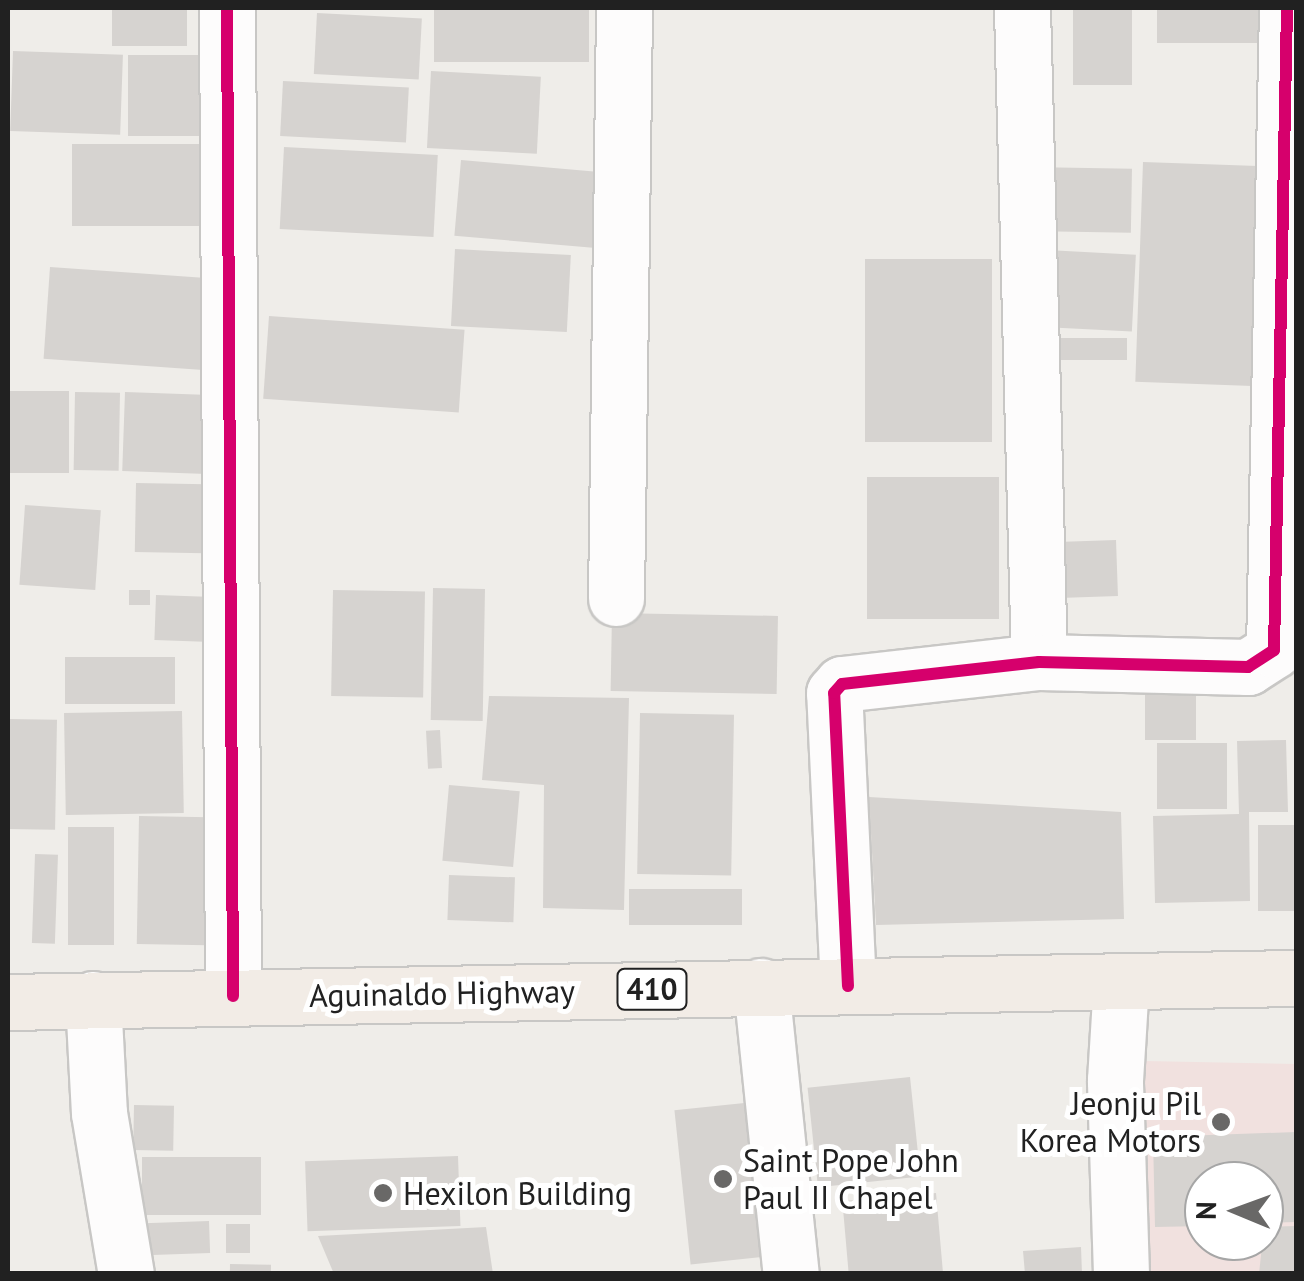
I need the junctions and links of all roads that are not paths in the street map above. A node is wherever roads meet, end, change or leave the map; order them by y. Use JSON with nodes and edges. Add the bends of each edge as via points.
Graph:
{"nodes":[{"id":1,"x":227,"y":8,"type":"edge"},
{"id":2,"x":624,"y":8,"type":"edge"},
{"id":3,"x":1022,"y":8,"type":"edge"},
{"id":4,"x":1287,"y":8,"type":"edge"},
{"id":5,"x":616,"y":598,"type":"dead end"},
{"id":6,"x":1039,"y":662,"type":"junction"},
{"id":7,"x":1296,"y":978,"type":"edge"},
{"id":8,"x":1121,"y":981,"type":"junction"},
{"id":9,"x":762,"y":986,"type":"junction"},
{"id":10,"x":848,"y":986,"type":"junction"},
{"id":11,"x":234,"y":996,"type":"junction"},
{"id":12,"x":94,"y":999,"type":"junction"},
{"id":13,"x":8,"y":1002,"type":"edge"},
{"id":14,"x":126,"y":1274,"type":"edge"},
{"id":15,"x":791,"y":1274,"type":"edge"},
{"id":16,"x":1120,"y":1274,"type":"edge"}],
"edges":[{"from":1,"to":11,"type":"street"},
{"from":2,"to":5,"type":"street"},
{"from":3,"to":6,"type":"street"},
{"from":4,"to":6,"type":"street","via":[[1274,650],[1248,667]]},
{"from":6,"to":10,"type":"street","via":[[856,679],[834,693]]},
{"from":7,"to":8,"type":"main road","name":"Aguinaldo Highway","number":"410"},
{"from":8,"to":10,"type":"main road","name":"Aguinaldo Highway","number":"410"},
{"from":8,"to":16,"type":"street","via":[[1115,1080]]},
{"from":9,"to":10,"type":"main road","name":"Aguinaldo Highway","number":"410"},
{"from":9,"to":11,"type":"main road","name":"Aguinaldo Highway","number":"410"},
{"from":9,"to":15,"type":"street"},
{"from":11,"to":12,"type":"main road","name":"Aguinaldo Highway","number":"410"},
{"from":12,"to":13,"type":"main road","name":"Aguinaldo Highway","number":"410"},
{"from":12,"to":14,"type":"street","via":[[99,1113]]}]}
